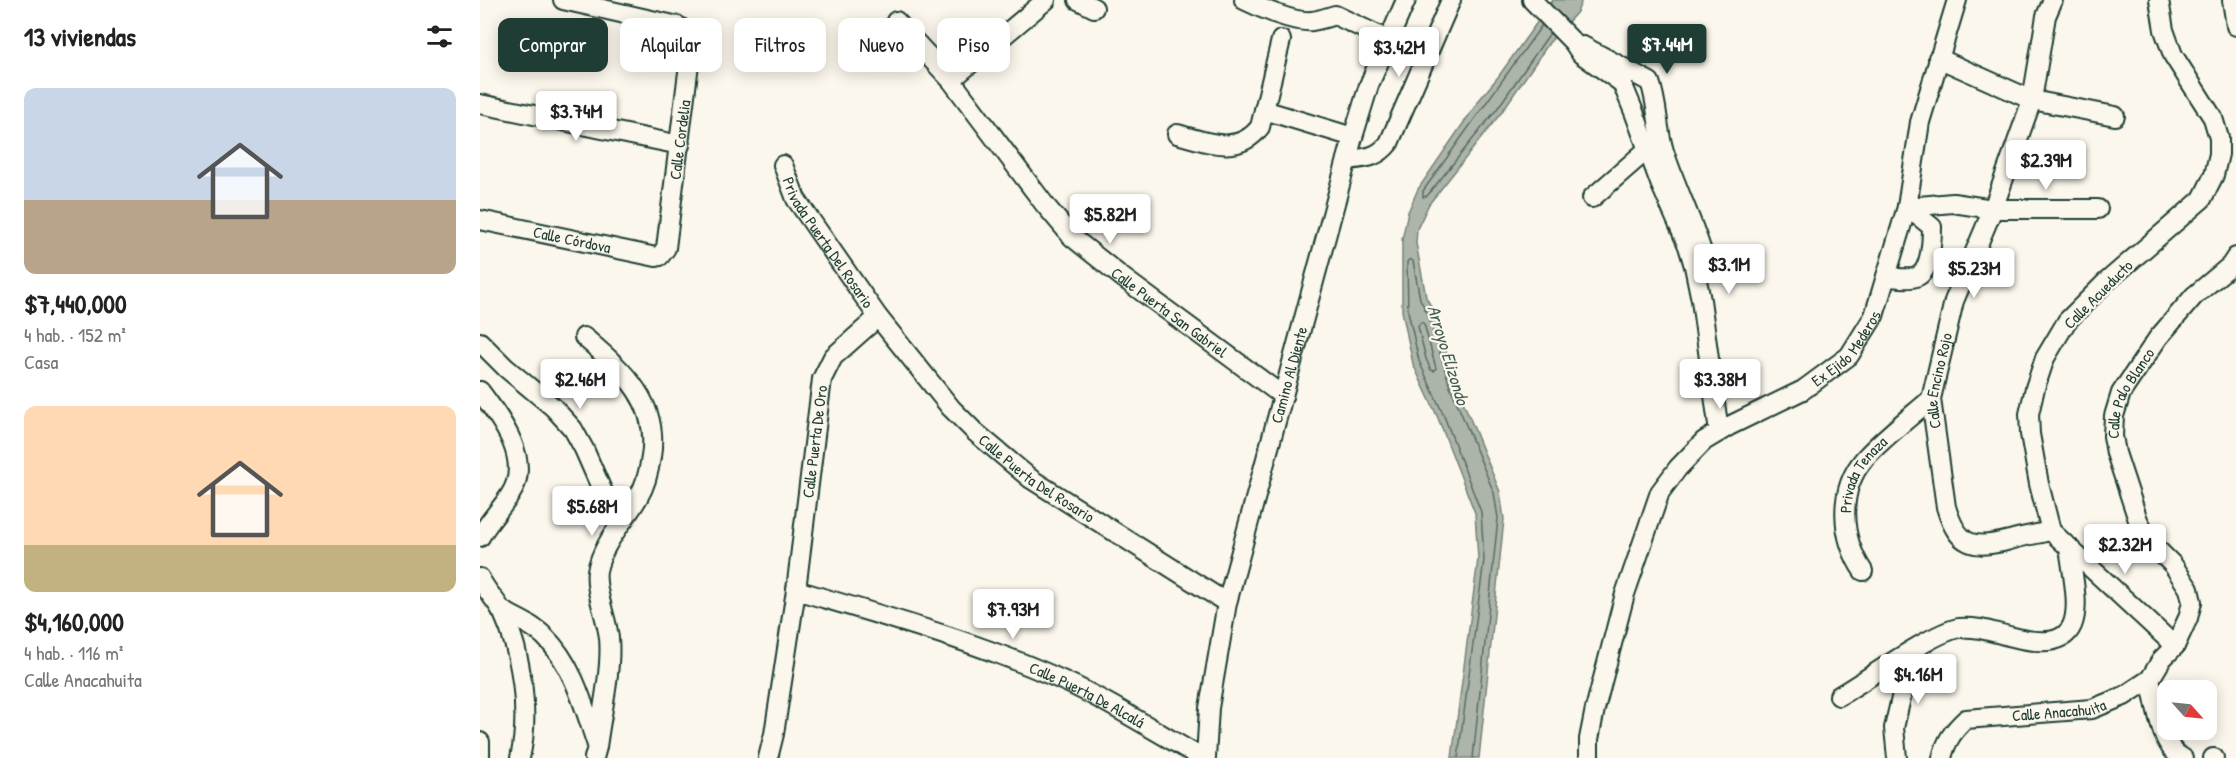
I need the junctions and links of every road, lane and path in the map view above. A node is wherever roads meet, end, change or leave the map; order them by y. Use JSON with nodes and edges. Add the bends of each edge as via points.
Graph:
{"nodes":[{"id":1,"x":563,"y":0,"type":"edge"},
{"id":2,"x":1046,"y":0,"type":"edge"},
{"id":3,"x":1244,"y":0,"type":"edge"},
{"id":4,"x":1406,"y":0,"type":"edge"},
{"id":5,"x":1451,"y":0,"type":"edge"},
{"id":6,"x":1532,"y":0,"type":"edge"},
{"id":7,"x":1956,"y":0,"type":"edge"},
{"id":8,"x":2052,"y":0,"type":"edge"},
{"id":9,"x":2159,"y":0,"type":"edge"},
{"id":10,"x":2232,"y":0,"type":"edge"},
{"id":11,"x":2236,"y":26,"type":"edge"},
{"id":12,"x":1281,"y":40,"type":"dead end"},
{"id":13,"x":1388,"y":40,"type":"junction"},
{"id":14,"x":925,"y":52,"type":"edge"},
{"id":15,"x":1938,"y":58,"type":"junction"},
{"id":16,"x":1627,"y":77,"type":"junction"},
{"id":17,"x":951,"y":80,"type":"junction"},
{"id":18,"x":2032,"y":100,"type":"junction"},
{"id":19,"x":480,"y":104,"type":"edge"},
{"id":20,"x":1657,"y":109,"type":"junction"},
{"id":21,"x":1264,"y":110,"type":"junction"},
{"id":22,"x":1634,"y":112,"type":"junction"},
{"id":23,"x":2115,"y":116,"type":"dead end"},
{"id":24,"x":1177,"y":134,"type":"dead end"},
{"id":25,"x":1353,"y":137,"type":"junction"},
{"id":26,"x":680,"y":145,"type":"junction"},
{"id":27,"x":1656,"y":148,"type":"junction"},
{"id":28,"x":1347,"y":160,"type":"junction"},
{"id":29,"x":783,"y":165,"type":"dead end"},
{"id":30,"x":1592,"y":198,"type":"dead end"},
{"id":31,"x":1907,"y":207,"type":"junction"},
{"id":32,"x":1993,"y":209,"type":"junction"},
{"id":33,"x":2098,"y":209,"type":"dead end"},
{"id":34,"x":480,"y":220,"type":"edge"},
{"id":35,"x":664,"y":252,"type":"joint"},
{"id":36,"x":2236,"y":257,"type":"edge"},
{"id":37,"x":1886,"y":277,"type":"junction"},
{"id":38,"x":878,"y":317,"type":"junction"},
{"id":39,"x":584,"y":337,"type":"dead end"},
{"id":40,"x":480,"y":342,"type":"edge"},
{"id":41,"x":480,"y":391,"type":"edge"},
{"id":42,"x":1283,"y":396,"type":"junction"},
{"id":43,"x":1931,"y":399,"type":"junction"},
{"id":44,"x":1724,"y":429,"type":"junction"},
{"id":45,"x":621,"y":523,"type":"junction"},
{"id":46,"x":2051,"y":531,"type":"junction"},
{"id":47,"x":480,"y":537,"type":"edge"},
{"id":48,"x":2069,"y":547,"type":"junction"},
{"id":49,"x":1863,"y":571,"type":"dead end"},
{"id":50,"x":480,"y":578,"type":"edge"},
{"id":51,"x":796,"y":590,"type":"junction"},
{"id":52,"x":1227,"y":603,"type":"junction"},
{"id":53,"x":501,"y":610,"type":"junction"},
{"id":54,"x":2175,"y":646,"type":"junction"},
{"id":55,"x":1912,"y":651,"type":"junction"},
{"id":56,"x":2150,"y":679,"type":"junction"},
{"id":57,"x":1839,"y":696,"type":"dead end"},
{"id":58,"x":480,"y":742,"type":"edge"},
{"id":59,"x":595,"y":752,"type":"edge"},
{"id":60,"x":480,"y":758,"type":"edge"},
{"id":61,"x":520,"y":758,"type":"edge"},
{"id":62,"x":768,"y":758,"type":"edge"},
{"id":63,"x":1204,"y":758,"type":"edge"},
{"id":64,"x":1589,"y":758,"type":"edge"},
{"id":65,"x":1897,"y":758,"type":"edge"},
{"id":66,"x":1942,"y":758,"type":"edge"},
{"id":67,"x":2183,"y":758,"type":"edge"}],
"edges":[{"from":1,"to":26,"type":"street","name":"Calle Cordelia","via":[[685,29],[692,40]]},
{"from":2,"to":17,"type":"street"},
{"from":3,"to":13,"type":"street","via":[[1302,21],[1335,15]]},
{"from":4,"to":13,"type":"street","name":"Camino Al Diente"},
{"from":5,"to":28,"type":"street","via":[[1389,143],[1372,158]]},
{"from":6,"to":16,"type":"street","via":[[1581,54]]},
{"from":7,"to":15,"type":"street","name":"Ex Ejido Mederos"},
{"from":8,"to":18,"type":"street","name":"Calle Encino Rojo"},
{"from":9,"to":46,"type":"street","name":"Calle Acueducto","via":[[2173,55],[2213,118],[2219,154],[2202,200],[2067,321],[2045,358],[2029,414],[2039,484]]},
{"from":10,"to":11,"type":"street"},
{"from":12,"to":21,"type":"street"},
{"from":13,"to":25,"type":"street","name":"Camino Al Diente"},
{"from":14,"to":17,"type":"street","name":"Calle Puerta San Gabriel"},
{"from":15,"to":18,"type":"street"},
{"from":15,"to":31,"type":"street","name":"Ex Ejido Mederos","via":[[1920,122]]},
{"from":16,"to":20,"type":"street","via":[[1650,82]]},
{"from":16,"to":22,"type":"street"},
{"from":17,"to":42,"type":"street","name":"Calle Puerta San Gabriel","via":[[1072,237]]},
{"from":18,"to":23,"type":"street"},
{"from":18,"to":32,"type":"street","name":"Calle Encino Rojo"},
{"from":19,"to":26,"type":"street"},
{"from":20,"to":22,"type":"street"},
{"from":20,"to":27,"type":"street"},
{"from":21,"to":24,"type":"street","via":[[1260,128],[1242,143],[1228,145]]},
{"from":21,"to":25,"type":"street"},
{"from":22,"to":27,"type":"street"},
{"from":25,"to":28,"type":"street","name":"Camino Al Diente"},
{"from":26,"to":35,"type":"street","name":"Calle Cordelia"},
{"from":27,"to":30,"type":"street"},
{"from":27,"to":44,"type":"street","via":[[1660,183],[1706,299]]},
{"from":28,"to":42,"type":"street","name":"Camino Al Diente"},
{"from":29,"to":38,"type":"street","name":"Privada Puerta Del Rosario","via":[[795,199]]},
{"from":31,"to":32,"type":"street","via":[[1953,203]]},
{"from":31,"to":37,"type":"street","name":"Ex Ejido Mederos"},
{"from":31,"to":37,"type":"street","via":[[1932,227],[1926,266],[1914,278]]},
{"from":32,"to":33,"type":"street"},
{"from":32,"to":43,"type":"street","name":"Calle Encino Rojo","via":[[1954,301]]},
{"from":34,"to":35,"type":"street","name":"Calle Córdova","via":[[656,257]]},
{"from":36,"to":54,"type":"street","name":"Calle Palo Blanco","via":[[2194,296],[2158,338],[2121,393],[2114,416],[2116,453],[2138,520],[2150,542],[2173,565],[2189,589],[2192,602]]},
{"from":37,"to":44,"type":"street","name":"Ex Ejido Mederos","via":[[1874,316],[1849,356],[1803,390]]},
{"from":38,"to":51,"type":"street","name":"Calle Puerta De Oro","via":[[833,357],[822,379]]},
{"from":38,"to":52,"type":"street","name":"Calle Puerta Del Rosario","via":[[951,408],[999,454],[1031,479]]},
{"from":39,"to":45,"type":"street","via":[[634,387],[652,426],[648,475]]},
{"from":40,"to":45,"type":"street","via":[[573,429]]},
{"from":41,"to":47,"type":"street","via":[[500,418],[519,466],[512,493]]},
{"from":42,"to":52,"type":"street","name":"Camino Al Diente"},
{"from":43,"to":46,"type":"street","name":"Calle Encino Rojo","via":[[1946,507],[1957,533],[1973,544],[1989,546]]},
{"from":43,"to":49,"type":"street","name":"Privada Tenaza","via":[[1864,459],[1853,477],[1847,495],[1847,538]]},
{"from":44,"to":64,"type":"street","name":"Ex Ejido Mederos","via":[[1704,441],[1660,492],[1625,594],[1595,709]]},
{"from":45,"to":59,"type":"street","via":[[597,571],[609,658]]},
{"from":46,"to":48,"type":"street"},
{"from":48,"to":54,"type":"street"},
{"from":48,"to":55,"type":"street","via":[[2076,615],[2065,636],[2032,642],[1976,628],[1957,628]]},
{"from":50,"to":53,"type":"street"},
{"from":51,"to":62,"type":"street","name":"Calle Puerta De Oro"},
{"from":51,"to":63,"type":"street","name":"Calle Puerta De Alcalá","via":[[1004,656],[1076,686]]},
{"from":52,"to":63,"type":"street","name":"Camino Al Diente"},
{"from":53,"to":59,"type":"street","via":[[545,637],[555,650],[576,688]]},
{"from":53,"to":61,"type":"street","via":[[514,643],[521,677],[524,723]]},
{"from":54,"to":56,"type":"street","name":"Calle Anacahuita"},
{"from":55,"to":57,"type":"street"},
{"from":55,"to":65,"type":"street","via":[[1894,728]]},
{"from":56,"to":66,"type":"street","name":"Calle Anacahuita","via":[[2124,696],[2092,709],[1966,719],[1946,743]]},
{"from":56,"to":67,"type":"street","via":[[2166,743]]},
{"from":58,"to":60,"type":"street"}]}
